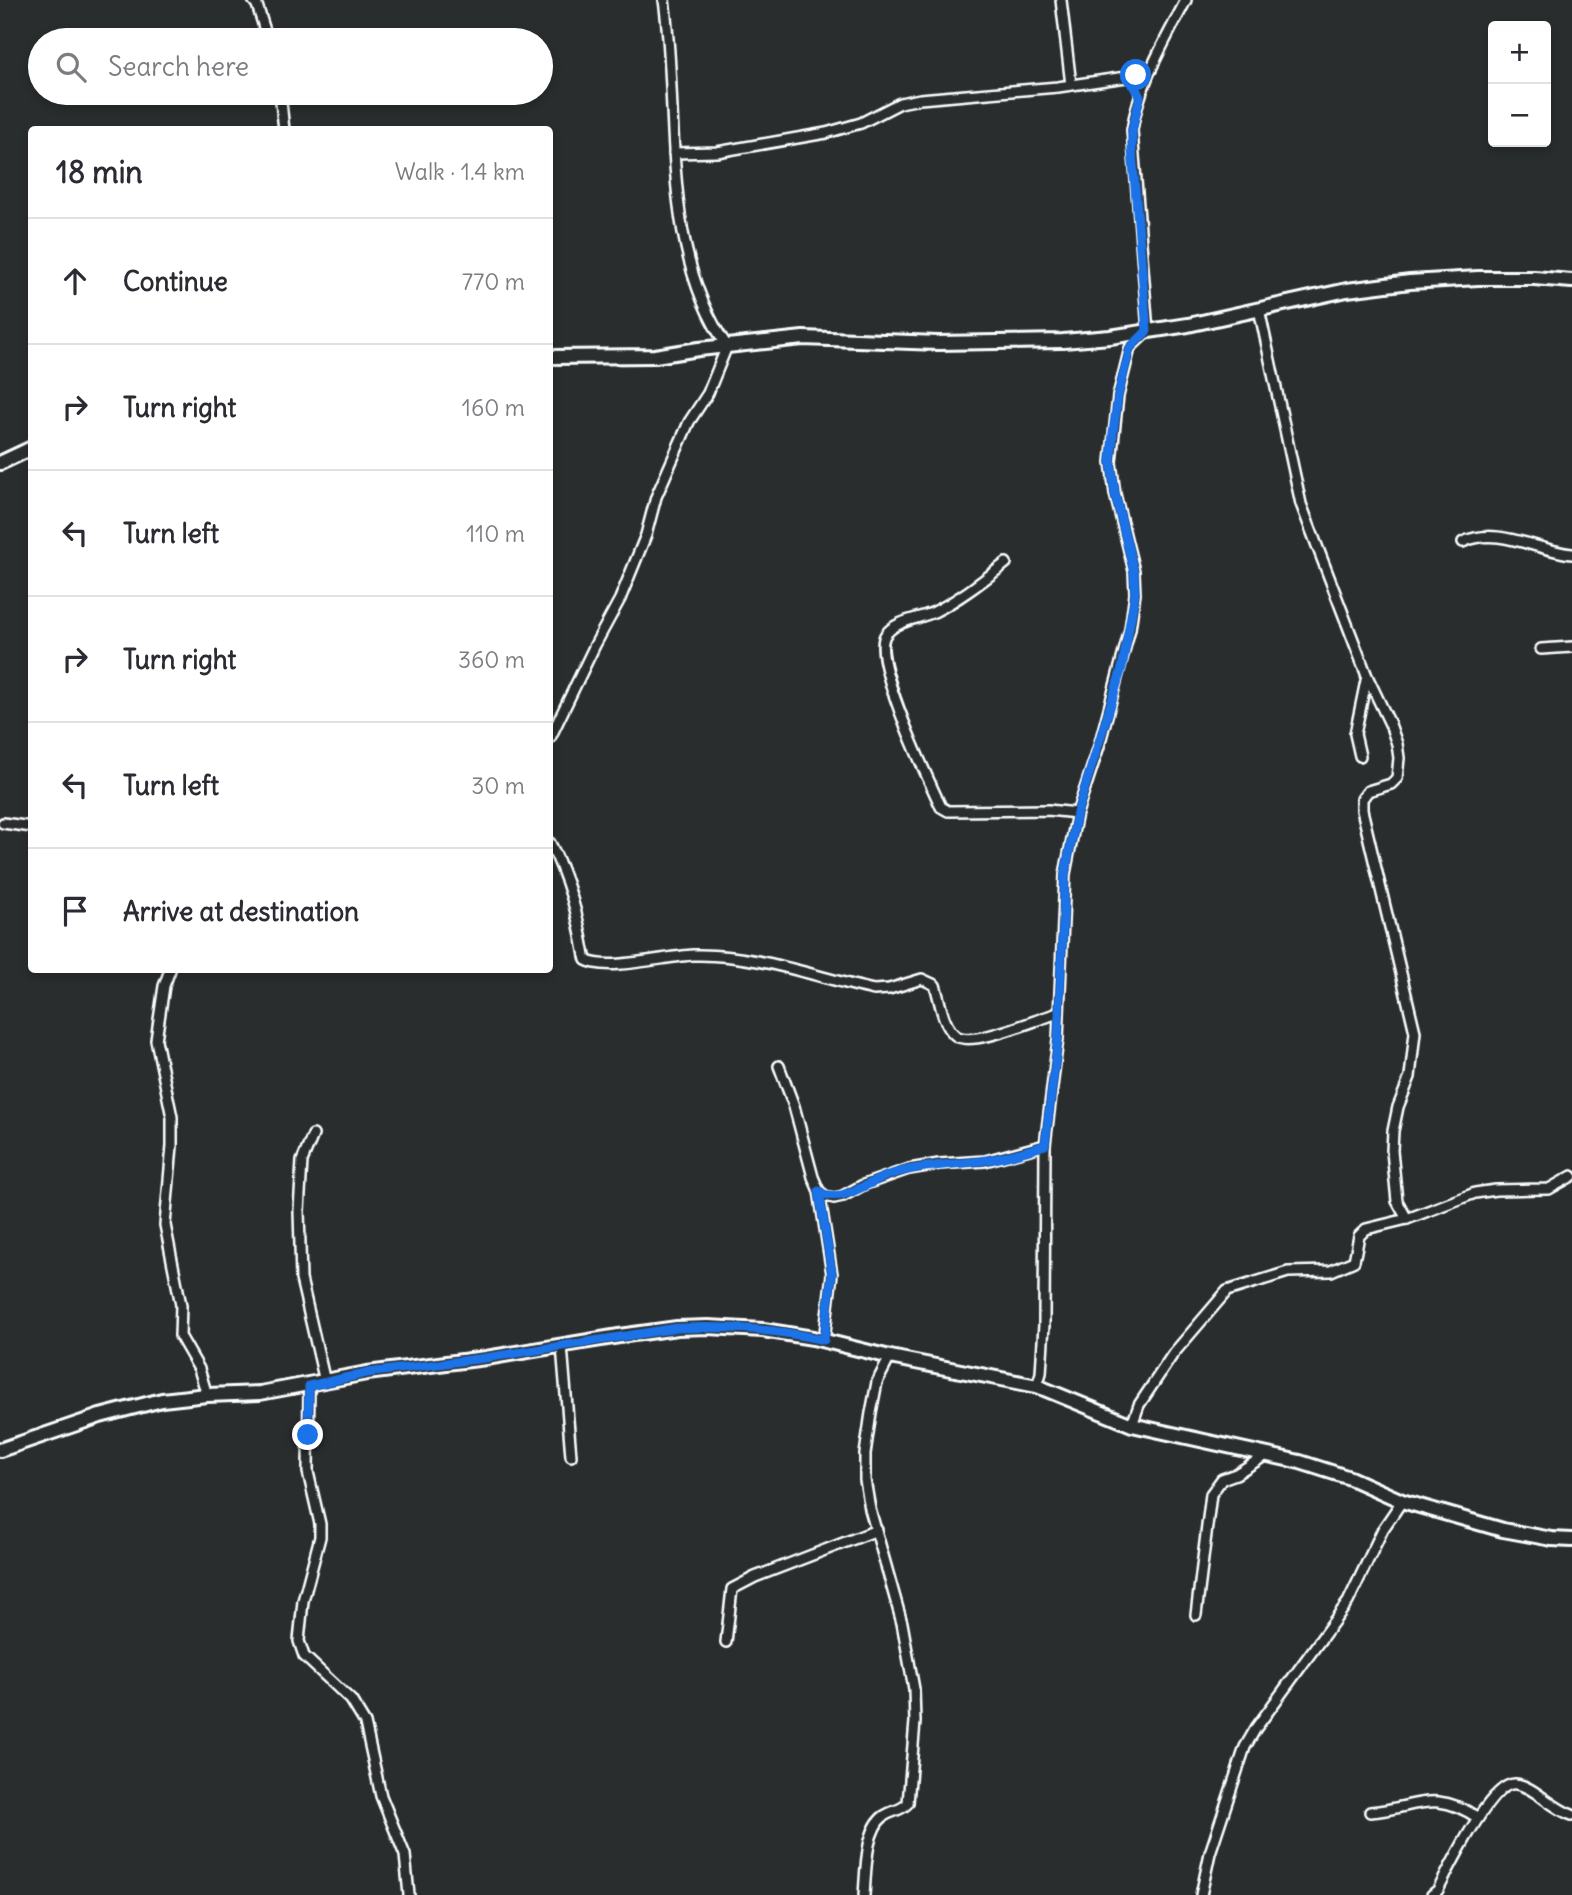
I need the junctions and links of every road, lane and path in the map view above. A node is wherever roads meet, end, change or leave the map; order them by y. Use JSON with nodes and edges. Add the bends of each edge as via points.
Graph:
{"nodes":[{"id":1,"x":253,"y":0,"type":"edge"},
{"id":2,"x":664,"y":0,"type":"edge"},
{"id":3,"x":1061,"y":0,"type":"edge"},
{"id":4,"x":1186,"y":0,"type":"edge"},
{"id":5,"x":264,"y":28,"type":"edge"},
{"id":6,"x":1150,"y":70,"type":"junction"},
{"id":7,"x":1126,"y":77,"type":"junction"},
{"id":8,"x":1071,"y":85,"type":"junction"},
{"id":9,"x":1140,"y":97,"type":"junction"},
{"id":10,"x":281,"y":105,"type":"edge"},
{"id":11,"x":284,"y":126,"type":"edge"},
{"id":12,"x":674,"y":153,"type":"junction"},
{"id":13,"x":1572,"y":281,"type":"edge"},
{"id":14,"x":1259,"y":309,"type":"junction"},
{"id":15,"x":1147,"y":331,"type":"junction"},
{"id":16,"x":727,"y":346,"type":"junction"},
{"id":17,"x":553,"y":357,"type":"edge"},
{"id":18,"x":28,"y":450,"type":"edge"},
{"id":19,"x":0,"y":463,"type":"edge"},
{"id":20,"x":1463,"y":542,"type":"dead end"},
{"id":21,"x":1572,"y":554,"type":"edge"},
{"id":22,"x":1006,"y":563,"type":"dead end"},
{"id":23,"x":1572,"y":647,"type":"edge"},
{"id":24,"x":1541,"y":649,"type":"dead end"},
{"id":25,"x":1367,"y":676,"type":"junction"},
{"id":26,"x":553,"y":732,"type":"edge"},
{"id":27,"x":1360,"y":756,"type":"dead end"},
{"id":28,"x":1077,"y":813,"type":"junction"},
{"id":29,"x":3,"y":824,"type":"dead end"},
{"id":30,"x":28,"y":827,"type":"edge"},
{"id":31,"x":553,"y":850,"type":"edge"},
{"id":32,"x":169,"y":973,"type":"edge"},
{"id":33,"x":1059,"y":1013,"type":"junction"},
{"id":34,"x":779,"y":1066,"type":"dead end"},
{"id":35,"x":313,"y":1135,"type":"dead end"},
{"id":36,"x":1045,"y":1145,"type":"junction"},
{"id":37,"x":1572,"y":1176,"type":"edge"},
{"id":38,"x":819,"y":1191,"type":"junction"},
{"id":39,"x":1407,"y":1219,"type":"junction"},
{"id":40,"x":824,"y":1340,"type":"junction"},
{"id":41,"x":562,"y":1346,"type":"junction"},
{"id":42,"x":890,"y":1357,"type":"junction"},
{"id":43,"x":325,"y":1382,"type":"junction"},
{"id":44,"x":309,"y":1386,"type":"junction"},
{"id":45,"x":1037,"y":1386,"type":"junction"},
{"id":46,"x":207,"y":1395,"type":"junction"},
{"id":47,"x":1132,"y":1424,"type":"junction"},
{"id":48,"x":0,"y":1450,"type":"edge"},
{"id":49,"x":1266,"y":1455,"type":"junction"},
{"id":50,"x":571,"y":1456,"type":"dead end"},
{"id":51,"x":1402,"y":1501,"type":"junction"},
{"id":52,"x":877,"y":1530,"type":"junction"},
{"id":53,"x":1572,"y":1540,"type":"edge"},
{"id":54,"x":1196,"y":1615,"type":"dead end"},
{"id":55,"x":726,"y":1642,"type":"dead end"},
{"id":56,"x":1370,"y":1812,"type":"dead end"},
{"id":57,"x":1572,"y":1815,"type":"edge"},
{"id":58,"x":1478,"y":1818,"type":"junction"},
{"id":59,"x":409,"y":1895,"type":"edge"},
{"id":60,"x":864,"y":1895,"type":"edge"},
{"id":61,"x":1201,"y":1895,"type":"edge"},
{"id":62,"x":1432,"y":1895,"type":"edge"}],
"edges":[{"from":1,"to":5,"type":"street"},
{"from":2,"to":12,"type":"street"},
{"from":3,"to":8,"type":"street"},
{"from":4,"to":6,"type":"street"},
{"from":6,"to":7,"type":"street"},
{"from":6,"to":9,"type":"street"},
{"from":7,"to":8,"type":"street"},
{"from":7,"to":9,"type":"street"},
{"from":8,"to":12,"type":"street","via":[[920,99],[826,133],[717,152]]},
{"from":9,"to":15,"type":"street","via":[[1132,151]]},
{"from":10,"to":11,"type":"street"},
{"from":12,"to":16,"type":"street","via":[[681,221],[692,264],[714,327]]},
{"from":13,"to":14,"type":"street","via":[[1410,282]]},
{"from":14,"to":15,"type":"street"},
{"from":14,"to":25,"type":"street","via":[[1301,504]]},
{"from":15,"to":16,"type":"street","via":[[1021,343],[803,338]]},
{"from":15,"to":28,"type":"street","via":[[1130,348],[1112,443],[1115,494],[1134,572],[1130,629]]},
{"from":16,"to":17,"type":"street","via":[[655,356]]},
{"from":16,"to":26,"type":"street","via":[[656,497],[620,599]]},
{"from":18,"to":19,"type":"street"},
{"from":20,"to":21,"type":"street","via":[[1496,536]]},
{"from":22,"to":28,"type":"street","via":[[934,612],[910,619],[887,634],[882,641],[888,676],[941,807],[948,811]]},
{"from":23,"to":24,"type":"street"},
{"from":25,"to":27,"type":"street","via":[[1354,734]]},
{"from":25,"to":39,"type":"street","via":[[1390,724],[1399,758],[1397,778],[1368,791],[1362,810],[1415,1032],[1410,1077],[1398,1107],[1392,1151],[1397,1201]]},
{"from":28,"to":33,"type":"street","via":[[1065,874]]},
{"from":29,"to":30,"type":"street"},
{"from":31,"to":33,"type":"street","via":[[571,892],[586,960],[595,964],[698,955],[779,967],[874,990],[922,979],[935,985],[950,1028],[961,1039],[970,1040]]},
{"from":32,"to":46,"type":"street","via":[[156,1040],[172,1117],[165,1225],[181,1305],[180,1336],[199,1369]]},
{"from":33,"to":36,"type":"street"},
{"from":34,"to":38,"type":"street"},
{"from":35,"to":43,"type":"street","via":[[302,1161],[301,1279]]},
{"from":36,"to":38,"type":"street","via":[[985,1161],[909,1169],[844,1196],[834,1198]]},
{"from":36,"to":45,"type":"street","via":[[1044,1325]]},
{"from":37,"to":39,"type":"street","via":[[1549,1189],[1475,1193]]},
{"from":38,"to":40,"type":"street","via":[[832,1274]]},
{"from":39,"to":47,"type":"street","via":[[1366,1229],[1359,1236],[1354,1261],[1346,1265],[1331,1271],[1288,1272],[1227,1291],[1173,1354],[1139,1405]]},
{"from":40,"to":41,"type":"street","via":[[708,1327]]},
{"from":40,"to":42,"type":"street"},
{"from":41,"to":43,"type":"street"},
{"from":41,"to":50,"type":"street"},
{"from":42,"to":45,"type":"street"},
{"from":42,"to":52,"type":"street","via":[[877,1382],[865,1454],[865,1480]]},
{"from":43,"to":44,"type":"street"},
{"from":44,"to":46,"type":"street"},
{"from":44,"to":59,"type":"street","via":[[308,1472],[320,1537],[303,1601],[299,1641],[304,1656],[351,1700],[365,1723],[381,1796],[405,1855]]},
{"from":45,"to":47,"type":"street"},
{"from":46,"to":48,"type":"street","via":[[162,1400],[100,1416]]},
{"from":47,"to":49,"type":"street"},
{"from":49,"to":51,"type":"street","via":[[1337,1474]]},
{"from":49,"to":54,"type":"street","via":[[1222,1479],[1211,1494]]},
{"from":51,"to":53,"type":"street","via":[[1518,1534]]},
{"from":51,"to":61,"type":"street","via":[[1383,1529],[1348,1602],[1245,1747]]},
{"from":52,"to":55,"type":"street","via":[[732,1589]]},
{"from":52,"to":60,"type":"street","via":[[906,1642],[915,1722],[908,1803],[880,1820],[868,1849]]},
{"from":56,"to":58,"type":"street","via":[[1435,1800],[1458,1805]]},
{"from":57,"to":58,"type":"street","via":[[1525,1787],[1510,1784]]},
{"from":58,"to":62,"type":"street"}]}
